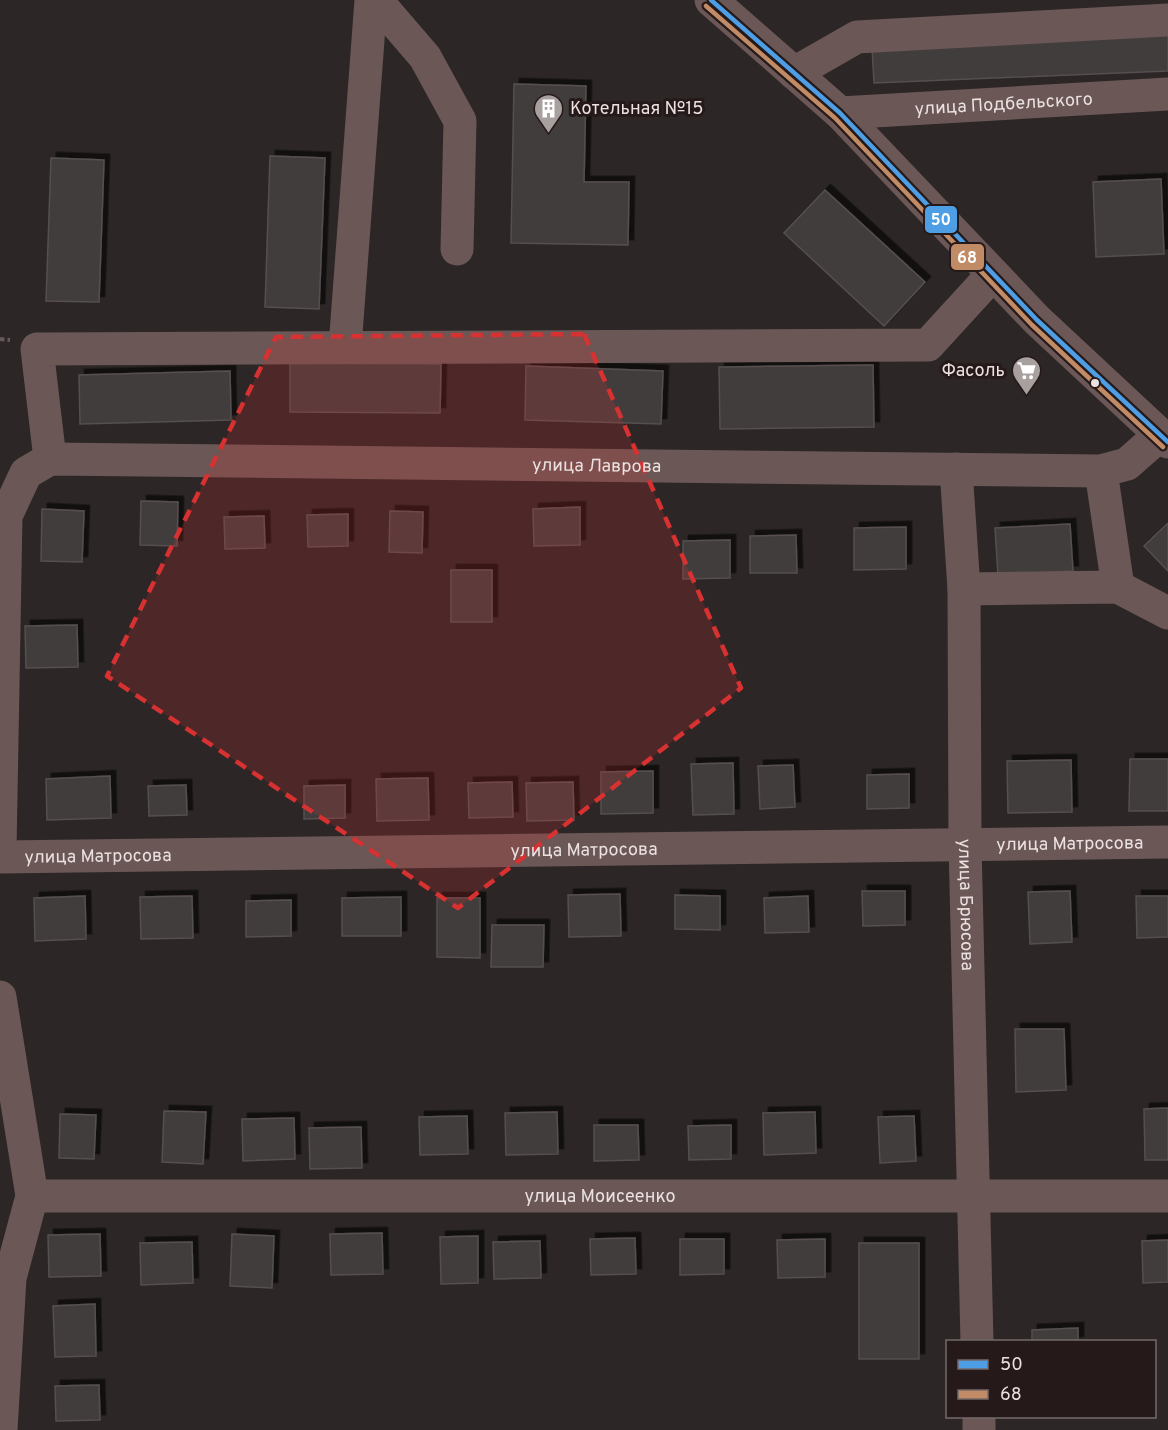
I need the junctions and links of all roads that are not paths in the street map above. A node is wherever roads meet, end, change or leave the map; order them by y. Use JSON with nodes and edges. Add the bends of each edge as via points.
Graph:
{"nodes":[{"id":1,"x":371,"y":0,"type":"edge"},
{"id":2,"x":376,"y":0,"type":"edge"},
{"id":3,"x":711,"y":0,"type":"edge"},
{"id":4,"x":1168,"y":20,"type":"edge"},
{"id":5,"x":794,"y":73,"type":"junction"},
{"id":6,"x":1168,"y":94,"type":"edge"},
{"id":7,"x":840,"y":113,"type":"junction"},
{"id":8,"x":457,"y":249,"type":"dead end"},
{"id":9,"x":993,"y":274,"type":"junction"},
{"id":10,"x":345,"y":348,"type":"junction"},
{"id":11,"x":1164,"y":439,"type":"edge"},
{"id":12,"x":38,"y":466,"type":"junction"},
{"id":13,"x":956,"y":469,"type":"junction"},
{"id":14,"x":1101,"y":471,"type":"junction"},
{"id":15,"x":1118,"y":587,"type":"junction"},
{"id":16,"x":964,"y":589,"type":"junction"},
{"id":17,"x":1168,"y":614,"type":"edge"},
{"id":18,"x":1168,"y":842,"type":"edge"},
{"id":19,"x":965,"y":844,"type":"junction"},
{"id":20,"x":0,"y":852,"type":"edge"},
{"id":21,"x":0,"y":857,"type":"edge"},
{"id":22,"x":0,"y":997,"type":"edge"},
{"id":23,"x":32,"y":1196,"type":"junction"},
{"id":24,"x":1168,"y":1196,"type":"edge"},
{"id":25,"x":973,"y":1198,"type":"junction"},
{"id":26,"x":977,"y":1340,"type":"edge"},
{"id":27,"x":1,"y":1430,"type":"edge"}],
"edges":[{"from":1,"to":10,"type":"street"},
{"from":2,"to":8,"type":"street","via":[[425,57],[460,121]]},
{"from":3,"to":5,"type":"street"},
{"from":4,"to":5,"type":"street","via":[[857,37]]},
{"from":5,"to":7,"type":"street"},
{"from":6,"to":7,"type":"street","name":"улица Подбельского"},
{"from":7,"to":9,"type":"street"},
{"from":9,"to":10,"type":"street","via":[[928,345]]},
{"from":9,"to":11,"type":"street","via":[[1037,321]]},
{"from":10,"to":12,"type":"street","via":[[37,349]]},
{"from":11,"to":14,"type":"street","name":"улица Лаврова","via":[[1127,464]]},
{"from":12,"to":13,"type":"street","name":"улица Лаврова"},
{"from":12,"to":20,"type":"street","via":[[6,516]]},
{"from":13,"to":14,"type":"street","name":"улица Лаврова"},
{"from":13,"to":16,"type":"street","name":"улица Брюсова"},
{"from":14,"to":15,"type":"street"},
{"from":15,"to":16,"type":"street"},
{"from":15,"to":17,"type":"street"},
{"from":16,"to":19,"type":"street","name":"улица Брюсова"},
{"from":18,"to":19,"type":"street","name":"улица Матросова"},
{"from":19,"to":21,"type":"street","name":"улица Матросова"},
{"from":19,"to":25,"type":"street","name":"улица Брюсова"},
{"from":22,"to":23,"type":"street"},
{"from":23,"to":25,"type":"street","name":"улица Моисеенко"},
{"from":23,"to":27,"type":"street","via":[[10,1278]]},
{"from":24,"to":25,"type":"street","name":"улица Моисеенко"},
{"from":25,"to":26,"type":"street","name":"улица Брюсова"}]}
